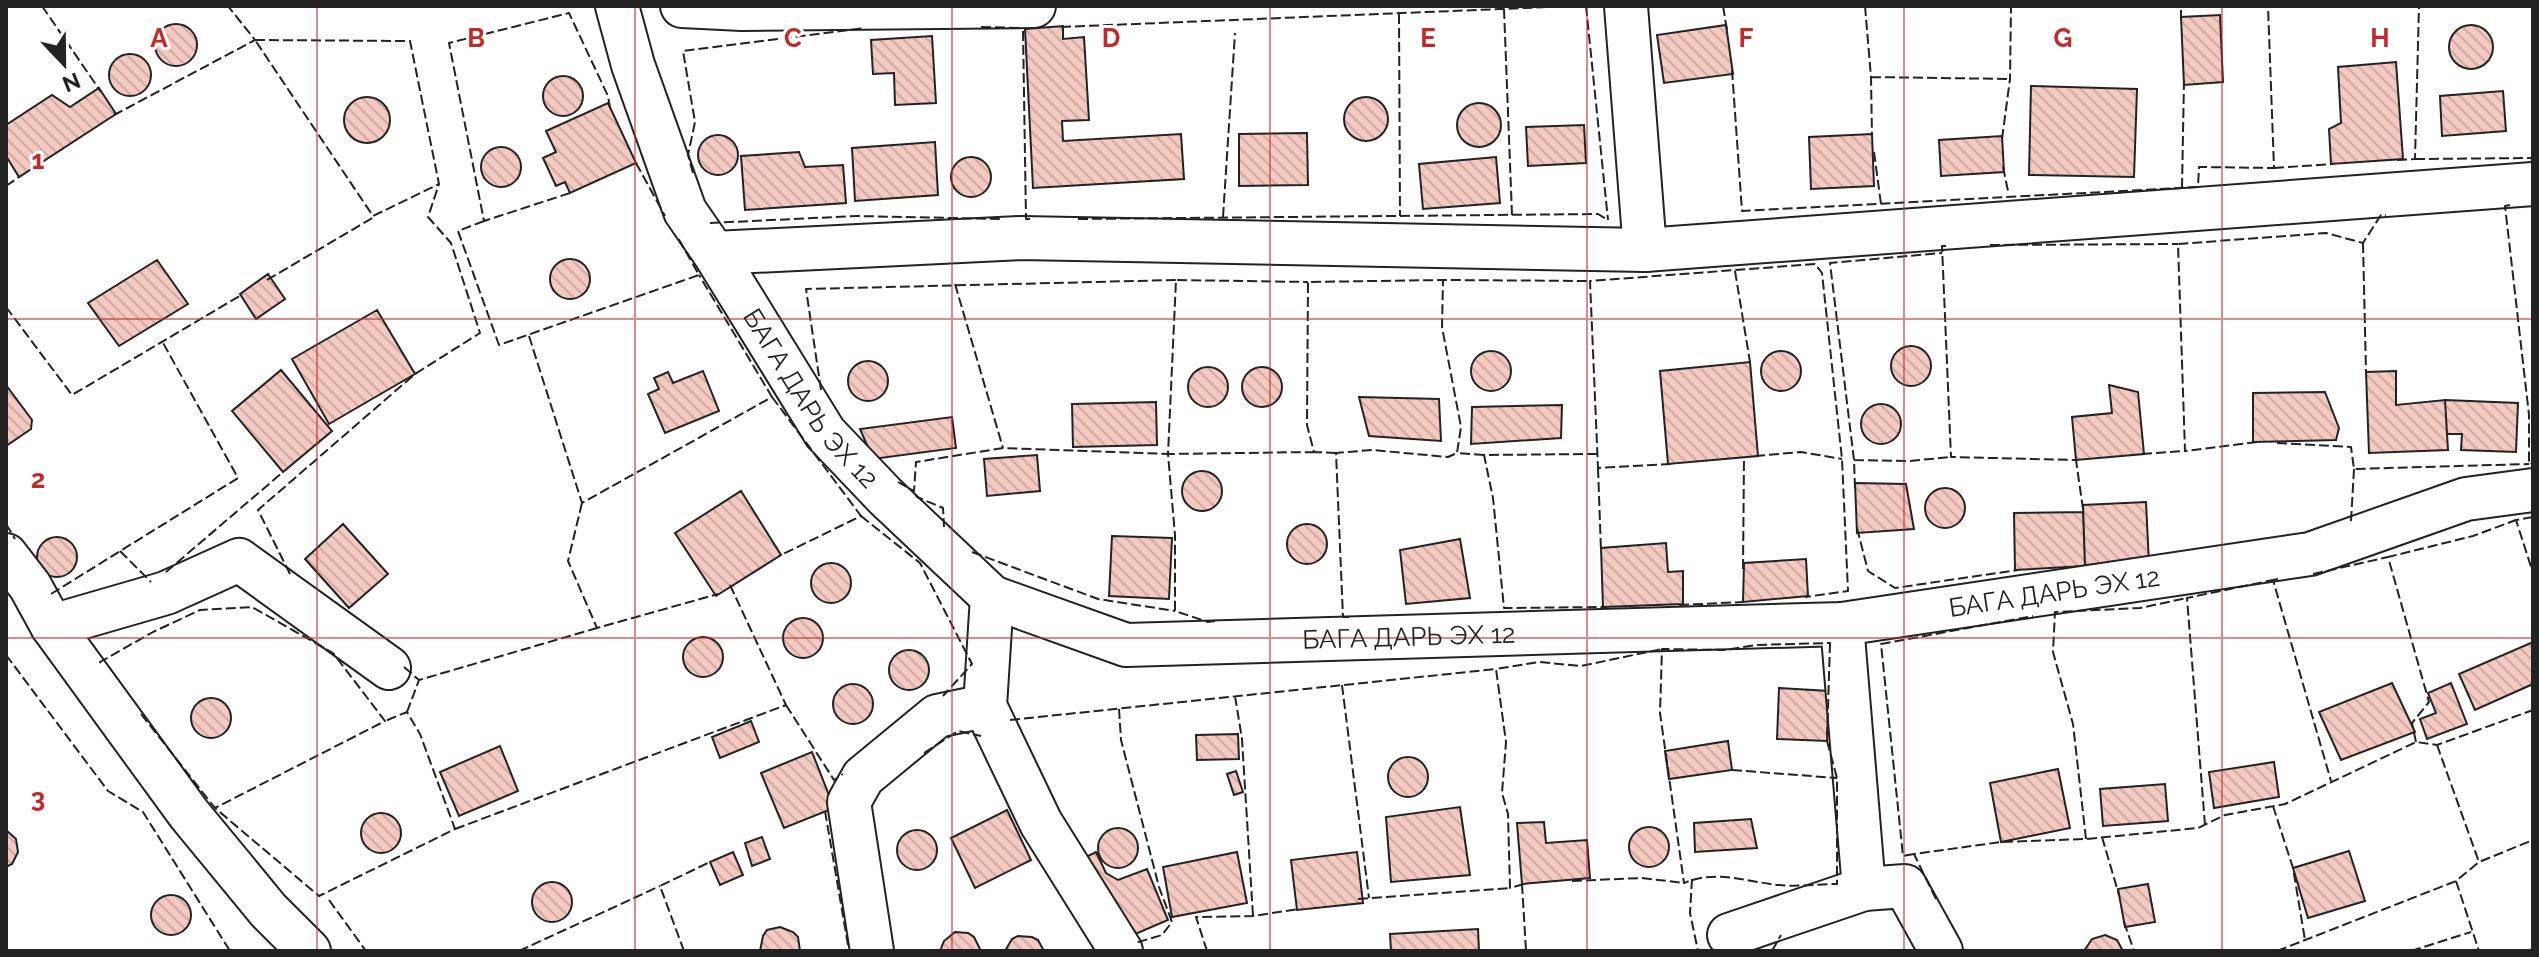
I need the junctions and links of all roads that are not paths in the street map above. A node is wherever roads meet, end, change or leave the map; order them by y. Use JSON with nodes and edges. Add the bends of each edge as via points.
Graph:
{"nodes":[{"id":1,"x":617,"y":6,"type":"edge"},
{"id":2,"x":682,"y":6,"type":"edge"},
{"id":3,"x":1034,"y":6,"type":"edge"},
{"id":4,"x":1626,"y":6,"type":"edge"},
{"id":5,"x":2533,"y":184,"type":"edge"},
{"id":6,"x":1645,"y":250,"type":"junction"},
{"id":7,"x":714,"y":253,"type":"junction"},
{"id":8,"x":2533,"y":490,"type":"edge"},
{"id":9,"x":6,"y":555,"type":"edge"},
{"id":10,"x":992,"y":597,"type":"junction"},
{"id":11,"x":1842,"y":624,"type":"junction"},
{"id":12,"x":52,"y":626,"type":"junction"},
{"id":13,"x":389,"y":668,"type":"dead end"},
{"id":14,"x":985,"y":706,"type":"junction"},
{"id":15,"x":1864,"y":889,"type":"junction"},
{"id":16,"x":1729,"y":935,"type":"dead end"},
{"id":17,"x":309,"y":951,"type":"edge"},
{"id":18,"x":872,"y":951,"type":"edge"},
{"id":19,"x":1121,"y":951,"type":"edge"},
{"id":20,"x":1941,"y":951,"type":"edge"}],
"edges":[{"from":1,"to":7,"type":"street","name":"БАГА ДАРЬ ЭХ 12","via":[[685,211]]},
{"from":2,"to":3,"type":"street"},
{"from":4,"to":6,"type":"street"},
{"from":5,"to":6,"type":"street"},
{"from":6,"to":7,"type":"street","via":[[1021,238]]},
{"from":7,"to":10,"type":"street","name":"БАГА ДАРЬ ЭХ 12","via":[[825,433]]},
{"from":8,"to":11,"type":"street","name":"БАГА ДАРЬ ЭХ 12","via":[[2466,499],[2310,554]]},
{"from":9,"to":12,"type":"street"},
{"from":10,"to":11,"type":"street","name":"БАГА ДАРЬ ЭХ 12","via":[[1126,645]]},
{"from":10,"to":14,"type":"street"},
{"from":11,"to":15,"type":"street"},
{"from":12,"to":13,"type":"street","via":[[166,593],[239,560]]},
{"from":12,"to":17,"type":"street","via":[[189,814]]},
{"from":14,"to":18,"type":"street","via":[[937,716],[863,777],[849,802]]},
{"from":14,"to":19,"type":"street","via":[[1041,823]]},
{"from":15,"to":16,"type":"street"},
{"from":15,"to":20,"type":"street","via":[[1905,886]]}]}
